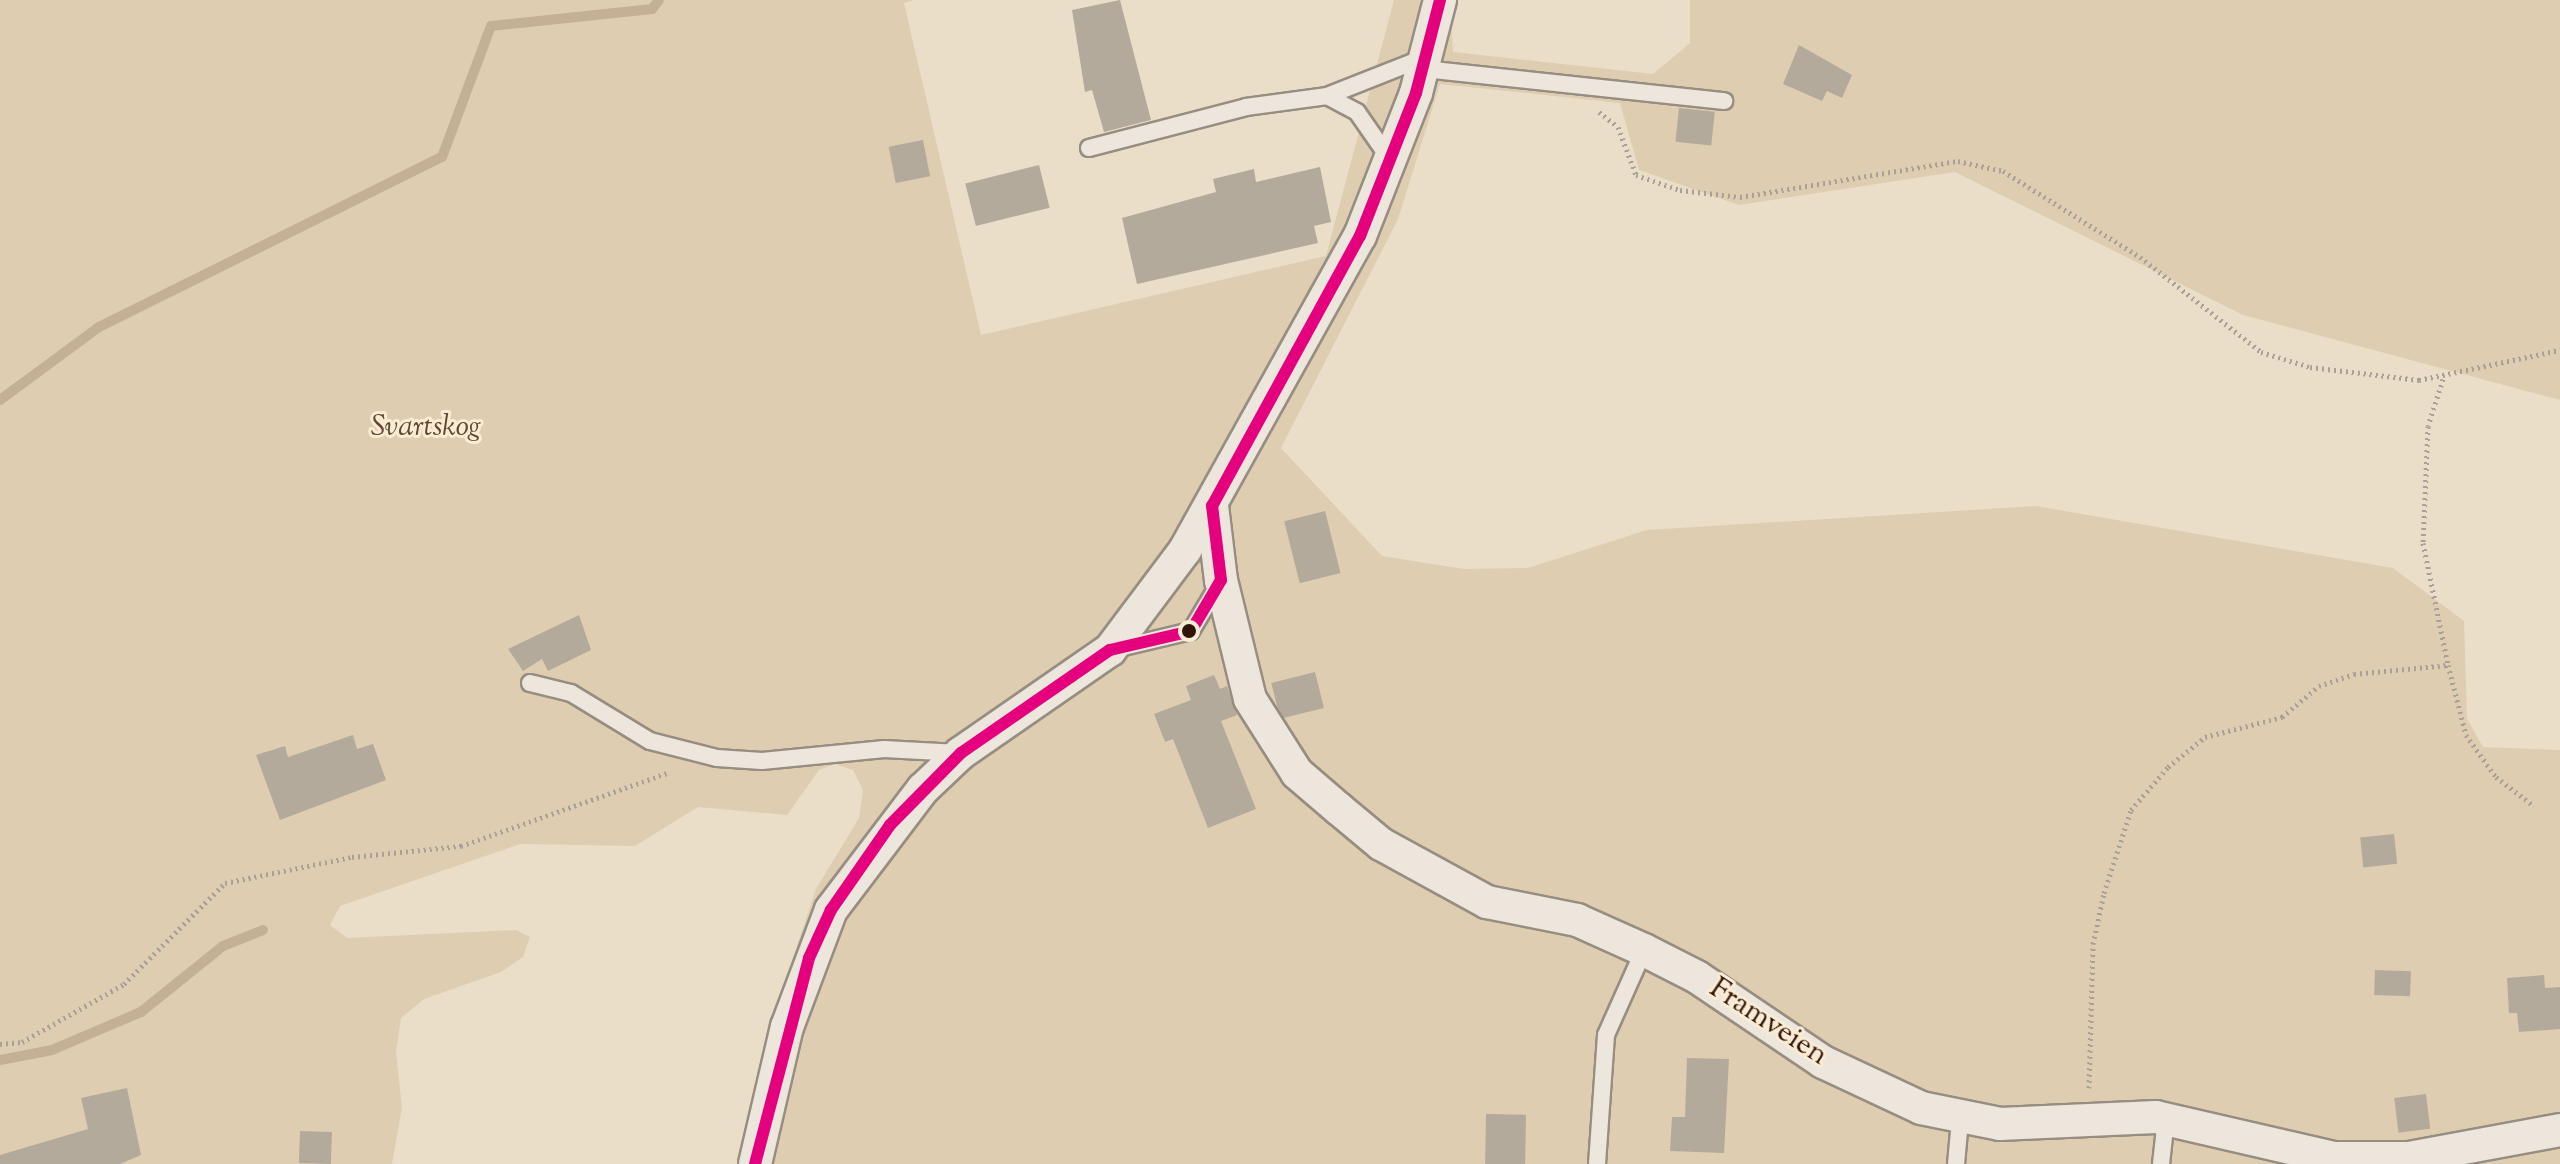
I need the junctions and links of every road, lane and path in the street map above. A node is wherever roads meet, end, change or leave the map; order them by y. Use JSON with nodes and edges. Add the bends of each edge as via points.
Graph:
{"nodes":[{"id":1,"x":1440,"y":0,"type":"edge"},
{"id":2,"x":1426,"y":62,"type":"junction"},
{"id":3,"x":1577,"y":82,"type":"junction"},
{"id":4,"x":1327,"y":96,"type":"junction"},
{"id":5,"x":1724,"y":101,"type":"dead end"},
{"id":6,"x":1089,"y":148,"type":"dead end"},
{"id":7,"x":1391,"y":163,"type":"junction"},
{"id":8,"x":2560,"y":350,"type":"edge"},
{"id":9,"x":2443,"y":379,"type":"junction"},
{"id":10,"x":1212,"y":506,"type":"junction"},
{"id":11,"x":1221,"y":580,"type":"junction"},
{"id":12,"x":1110,"y":650,"type":"junction"},
{"id":13,"x":2448,"y":665,"type":"junction"},
{"id":14,"x":530,"y":683,"type":"dead end"},
{"id":15,"x":961,"y":753,"type":"junction"},
{"id":16,"x":717,"y":758,"type":"junction"},
{"id":17,"x":2534,"y":806,"type":"dead end"},
{"id":18,"x":1644,"y":950,"type":"junction"},
{"id":19,"x":0,"y":1044,"type":"edge"},
{"id":20,"x":2086,"y":1116,"type":"junction"},
{"id":21,"x":2166,"y":1119,"type":"junction"},
{"id":22,"x":1960,"y":1120,"type":"junction"},
{"id":23,"x":2560,"y":1130,"type":"edge"},
{"id":24,"x":755,"y":1164,"type":"edge"},
{"id":25,"x":1597,"y":1164,"type":"edge"},
{"id":26,"x":1956,"y":1164,"type":"edge"},
{"id":27,"x":2161,"y":1164,"type":"edge"}],
"edges":[{"from":1,"to":2,"type":"street"},
{"from":2,"to":3,"type":"lane"},
{"from":2,"to":4,"type":"lane"},
{"from":2,"to":7,"type":"street"},
{"from":3,"to":5,"type":"lane"},
{"from":3,"to":9,"type":"path","via":[[1591,105],[1618,127],[1636,175],[1680,190],[1740,197],[1958,161],[2003,171],[2140,257],[2261,352],[2359,377]]},
{"from":4,"to":6,"type":"lane","via":[[1246,107]]},
{"from":4,"to":7,"type":"lane","via":[[1366,121]]},
{"from":7,"to":10,"type":"street","via":[[1330,294]]},
{"from":8,"to":9,"type":"path"},
{"from":9,"to":13,"type":"path","via":[[2428,426],[2423,543]]},
{"from":10,"to":11,"type":"street","name":"Framveien"},
{"from":10,"to":12,"type":"street"},
{"from":11,"to":12,"type":"lane","via":[[1191,631]]},
{"from":11,"to":18,"type":"street","name":"Framveien","via":[[1250,699],[1297,773],[1381,844],[1487,902],[1577,920]]},
{"from":12,"to":15,"type":"street"},
{"from":13,"to":17,"type":"path","via":[[2466,735],[2496,777]]},
{"from":13,"to":20,"type":"path","via":[[2354,674],[2319,686],[2282,717],[2205,737],[2168,767],[2131,810],[2093,944]]},
{"from":14,"to":16,"type":"lane","via":[[571,693],[650,741]]},
{"from":15,"to":16,"type":"lane","via":[[884,749],[762,761]]},
{"from":15,"to":24,"type":"street","via":[[890,825],[831,910],[787,1027]]},
{"from":16,"to":19,"type":"path","via":[[461,846],[352,857],[225,883],[124,984],[22,1042]]},
{"from":18,"to":22,"type":"street","name":"Framveien","via":[[1697,977],[1823,1062]]},
{"from":18,"to":25,"type":"lane","via":[[1606,1035]]},
{"from":20,"to":21,"type":"street","name":"Framveien"},
{"from":20,"to":22,"type":"street","name":"Framveien","via":[[2000,1124]]},
{"from":21,"to":23,"type":"street","name":"Framveien","via":[[2285,1150],[2372,1160]]},
{"from":21,"to":27,"type":"lane"},
{"from":22,"to":26,"type":"lane"}]}
